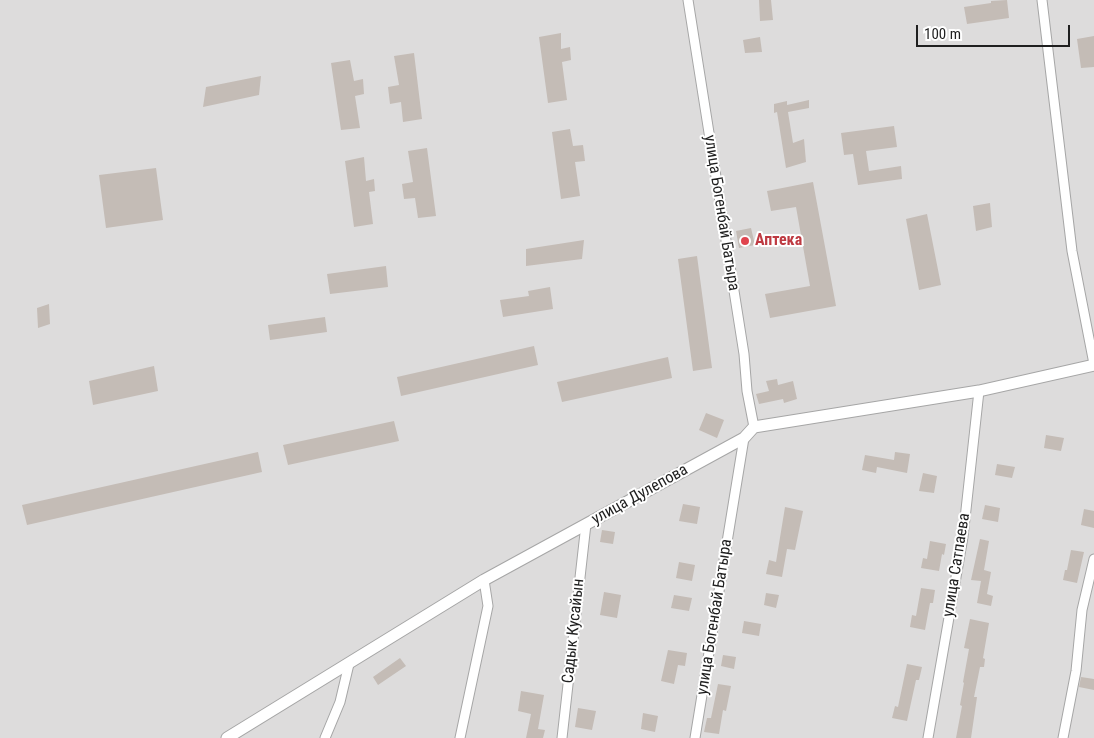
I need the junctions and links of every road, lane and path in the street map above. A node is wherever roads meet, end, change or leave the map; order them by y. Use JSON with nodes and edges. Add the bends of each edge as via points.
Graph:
{"nodes":[{"id":1,"x":688,"y":0,"type":"edge"},
{"id":2,"x":1042,"y":0,"type":"edge"},
{"id":3,"x":1094,"y":364,"type":"edge"},
{"id":4,"x":979,"y":391,"type":"junction"},
{"id":5,"x":754,"y":427,"type":"junction"},
{"id":6,"x":744,"y":438,"type":"junction"},
{"id":7,"x":586,"y":524,"type":"junction"},
{"id":8,"x":1094,"y":559,"type":"edge"},
{"id":9,"x":484,"y":580,"type":"junction"},
{"id":10,"x":349,"y":664,"type":"junction"},
{"id":11,"x":227,"y":738,"type":"edge"},
{"id":12,"x":325,"y":738,"type":"edge"},
{"id":13,"x":460,"y":738,"type":"edge"},
{"id":14,"x":562,"y":738,"type":"edge"},
{"id":15,"x":695,"y":738,"type":"edge"},
{"id":16,"x":928,"y":738,"type":"edge"},
{"id":17,"x":1063,"y":738,"type":"edge"}],
"edges":[{"from":1,"to":5,"type":"street","name":"улица Богенбай Батыра"},
{"from":2,"to":3,"type":"street","via":[[1072,251]]},
{"from":3,"to":4,"type":"street"},
{"from":4,"to":5,"type":"street"},
{"from":4,"to":16,"type":"street","name":"улица Сатпаева","via":[[963,537]]},
{"from":5,"to":6,"type":"street","name":"улица Дулепова"},
{"from":6,"to":7,"type":"street","name":"улица Дулепова"},
{"from":6,"to":15,"type":"street","name":"улица Богенбай Батыра"},
{"from":7,"to":9,"type":"street","name":"улица Дулепова"},
{"from":7,"to":14,"type":"street","name":"Садык Кусайын"},
{"from":8,"to":17,"type":"street","via":[[1082,610],[1076,671]]},
{"from":9,"to":10,"type":"street","name":"улица Дулепова"},
{"from":9,"to":13,"type":"street","via":[[488,606]]},
{"from":10,"to":11,"type":"street","name":"улица Дулепова"},
{"from":10,"to":12,"type":"street","via":[[340,702]]}]}
